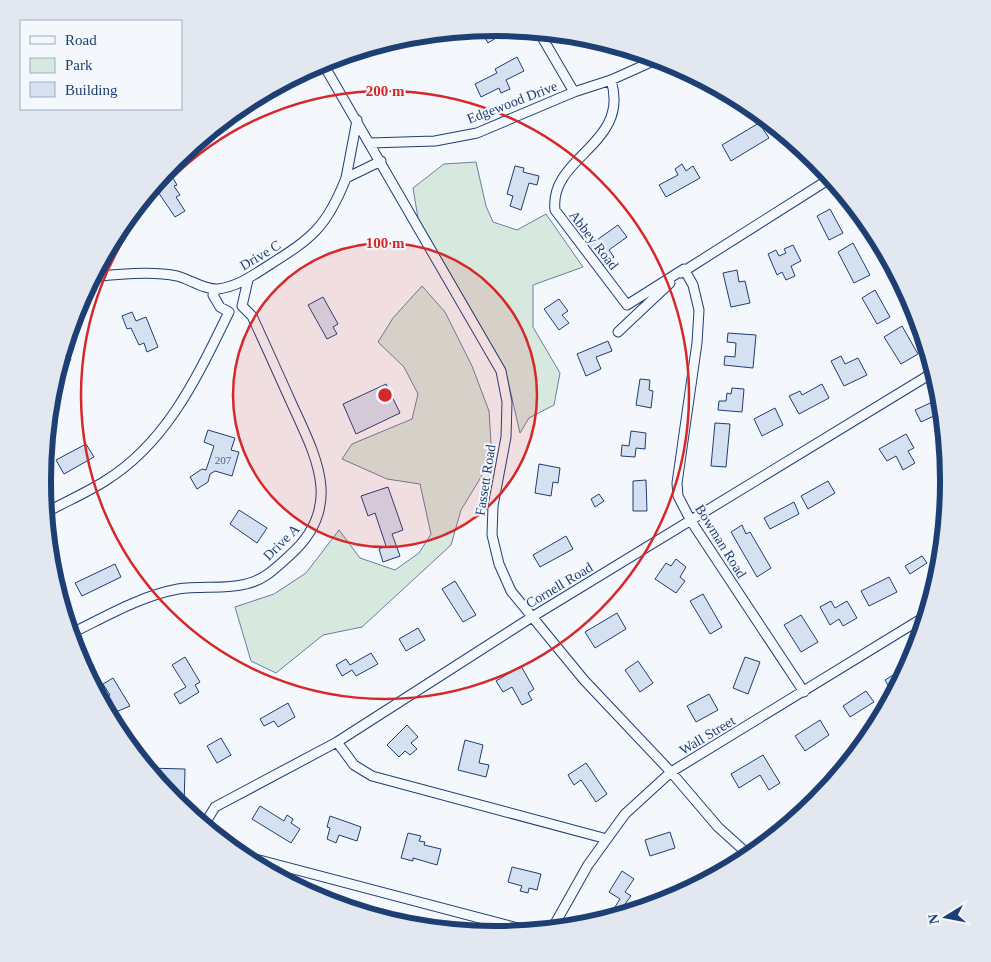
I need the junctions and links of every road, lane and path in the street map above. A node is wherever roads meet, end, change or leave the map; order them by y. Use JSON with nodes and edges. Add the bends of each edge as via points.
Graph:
{"nodes":[{"id":1,"x":543,"y":39,"type":"edge"},
{"id":2,"x":648,"y":64,"type":"edge"},
{"id":3,"x":327,"y":69,"type":"edge"},
{"id":4,"x":611,"y":80,"type":"junction"},
{"id":5,"x":574,"y":92,"type":"junction"},
{"id":6,"x":357,"y":120,"type":"junction"},
{"id":7,"x":370,"y":143,"type":"junction"},
{"id":8,"x":381,"y":161,"type":"junction"},
{"id":9,"x":346,"y":178,"type":"junction"},
{"id":10,"x":824,"y":182,"type":"edge"},
{"id":11,"x":684,"y":270,"type":"junction"},
{"id":12,"x":101,"y":276,"type":"edge"},
{"id":13,"x":248,"y":280,"type":"junction"},
{"id":14,"x":216,"y":289,"type":"junction"},
{"id":15,"x":242,"y":306,"type":"junction"},
{"id":16,"x":229,"y":312,"type":"junction"},
{"id":17,"x":618,"y":332,"type":"dead end"},
{"id":18,"x":928,"y":376,"type":"edge"},
{"id":19,"x":52,"y":509,"type":"edge"},
{"id":20,"x":691,"y":522,"type":"junction"},
{"id":21,"x":532,"y":617,"type":"junction"},
{"id":22,"x":918,"y":621,"type":"edge"},
{"id":23,"x":77,"y":631,"type":"edge"},
{"id":24,"x":804,"y":692,"type":"junction"},
{"id":25,"x":337,"y":742,"type":"junction"},
{"id":26,"x":671,"y":772,"type":"junction"},
{"id":27,"x":207,"y":819,"type":"edge"},
{"id":28,"x":607,"y":839,"type":"junction"},
{"id":29,"x":744,"y":850,"type":"edge"},
{"id":30,"x":266,"y":862,"type":"edge"},
{"id":31,"x":556,"y":922,"type":"edge"},
{"id":32,"x":508,"y":926,"type":"edge"}],
"edges":[{"from":1,"to":5,"type":"street"},
{"from":2,"to":4,"type":"street","name":"Edgewood Drive"},
{"from":3,"to":6,"type":"street","name":"Fassett Road"},
{"from":4,"to":5,"type":"street","name":"Edgewood Drive"},
{"from":4,"to":11,"type":"street","name":"Abbey Road","via":[[615,94],[612,117],[601,136],[558,184],[554,200],[557,215],[627,305]]},
{"from":5,"to":7,"type":"street","name":"Edgewood Drive","via":[[478,133],[435,141]]},
{"from":6,"to":7,"type":"street","name":"Fassett Road"},
{"from":6,"to":9,"type":"street","name":"Drive C"},
{"from":7,"to":8,"type":"street","name":"Fassett Road"},
{"from":8,"to":9,"type":"street"},
{"from":8,"to":21,"type":"street","name":"Fassett Road","via":[[501,370],[507,402],[506,437],[493,506],[492,535],[499,564],[511,591]]},
{"from":9,"to":13,"type":"street","name":"Drive C","via":[[322,225],[306,242]]},
{"from":10,"to":11,"type":"street"},
{"from":11,"to":17,"type":"street"},
{"from":11,"to":20,"type":"street","name":"Bowman Road","via":[[693,285],[699,310],[677,483],[678,496]]},
{"from":12,"to":14,"type":"street","via":[[176,276]]},
{"from":13,"to":14,"type":"street","name":"Drive C"},
{"from":13,"to":15,"type":"street"},
{"from":14,"to":16,"type":"street","via":[[213,294],[220,307]]},
{"from":15,"to":16,"type":"street"},
{"from":15,"to":23,"type":"street","name":"Drive A","via":[[252,316],[317,460],[321,491],[312,530],[305,542],[265,577],[229,587],[199,587],[159,594]]},
{"from":16,"to":19,"type":"street","via":[[196,379],[159,434],[106,480]]},
{"from":18,"to":20,"type":"street","name":"Cornell Road"},
{"from":20,"to":21,"type":"street","name":"Cornell Road"},
{"from":20,"to":24,"type":"street","name":"Bowman Road"},
{"from":21,"to":25,"type":"street","name":"Cornell Road"},
{"from":21,"to":26,"type":"street","name":"Fassett Road","via":[[584,680]]},
{"from":22,"to":24,"type":"street","name":"Wall Street"},
{"from":24,"to":26,"type":"street","name":"Wall Street"},
{"from":25,"to":27,"type":"street","name":"Cornell Road","via":[[215,807]]},
{"from":25,"to":28,"type":"street","via":[[354,765],[372,776]]},
{"from":26,"to":28,"type":"street","name":"Wall Street","via":[[625,814]]},
{"from":26,"to":29,"type":"street","name":"Fassett Road","via":[[718,827]]},
{"from":28,"to":31,"type":"street","name":"Wall Street","via":[[588,865]]},
{"from":30,"to":32,"type":"street"}]}
